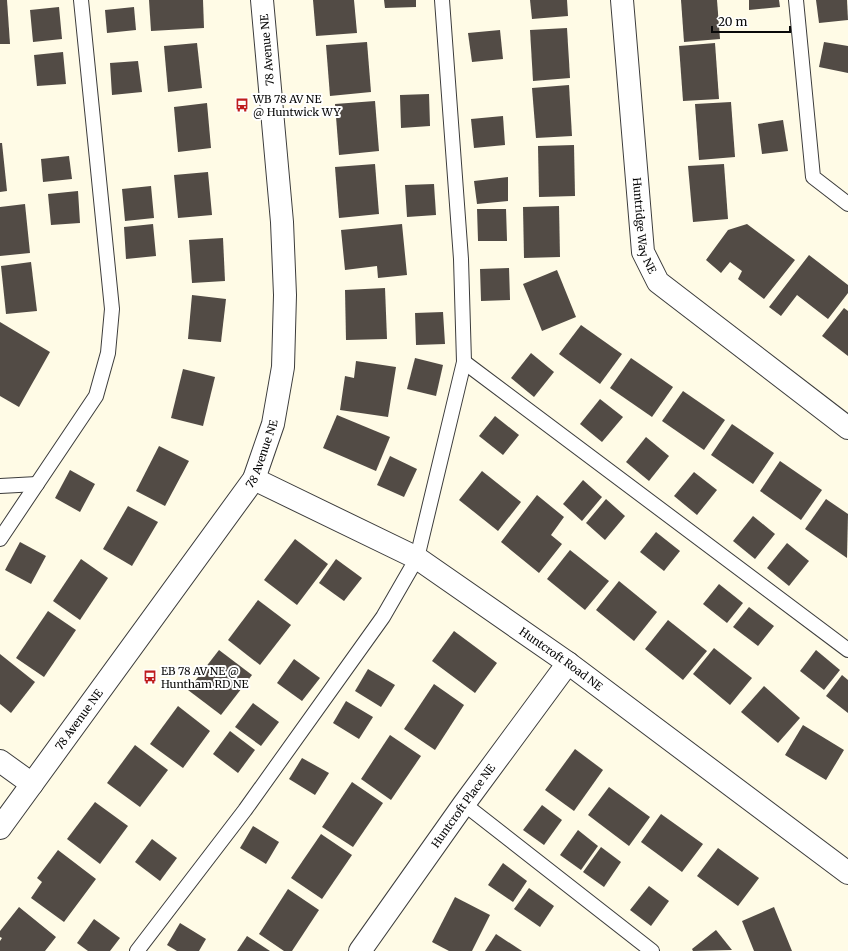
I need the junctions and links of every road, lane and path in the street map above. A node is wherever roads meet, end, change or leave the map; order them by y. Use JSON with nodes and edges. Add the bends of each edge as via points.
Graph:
{"nodes":[{"id":1,"x":81,"y":0,"type":"edge"},
{"id":2,"x":262,"y":0,"type":"edge"},
{"id":3,"x":442,"y":0,"type":"edge"},
{"id":4,"x":622,"y":0,"type":"edge"},
{"id":5,"x":796,"y":0,"type":"edge"},
{"id":6,"x":848,"y":204,"type":"edge"},
{"id":7,"x":464,"y":362,"type":"junction"},
{"id":8,"x":848,"y":428,"type":"edge"},
{"id":9,"x":254,"y":479,"type":"junction"},
{"id":10,"x":37,"y":484,"type":"junction"},
{"id":11,"x":0,"y":486,"type":"edge"},
{"id":12,"x":0,"y":539,"type":"edge"},
{"id":13,"x":417,"y":558,"type":"junction"},
{"id":14,"x":848,"y":650,"type":"edge"},
{"id":15,"x":568,"y":663,"type":"junction"},
{"id":16,"x":0,"y":762,"type":"edge"},
{"id":17,"x":32,"y":784,"type":"junction"},
{"id":18,"x":464,"y":804,"type":"junction"},
{"id":19,"x":0,"y":828,"type":"edge"},
{"id":20,"x":848,"y":873,"type":"edge"},
{"id":21,"x":137,"y":951,"type":"edge"},
{"id":22,"x":360,"y":951,"type":"edge"},
{"id":23,"x":652,"y":951,"type":"edge"}],
"edges":[{"from":1,"to":10,"type":"lane","via":[[112,309],[108,353],[96,396]]},
{"from":2,"to":9,"type":"street","name":"78 Avenue NE","via":[[282,222],[285,295],[283,367],[273,424]]},
{"from":3,"to":7,"type":"lane","via":[[461,258]]},
{"from":4,"to":8,"type":"street","name":"Huntridge Way NE","via":[[643,252],[658,282]]},
{"from":5,"to":6,"type":"lane","via":[[812,176]]},
{"from":7,"to":13,"type":"lane"},
{"from":7,"to":14,"type":"lane"},
{"from":9,"to":13,"type":"street","name":"Huntcroft Road NE"},
{"from":9,"to":17,"type":"street","name":"78 Avenue NE"},
{"from":10,"to":11,"type":"lane"},
{"from":10,"to":12,"type":"lane"},
{"from":13,"to":15,"type":"street","name":"Huntcroft Road NE"},
{"from":13,"to":21,"type":"lane","via":[[383,617],[245,810]]},
{"from":15,"to":18,"type":"street","name":"Huntcroft Place NE"},
{"from":15,"to":20,"type":"street","name":"Huntcroft Road NE"},
{"from":16,"to":17,"type":"street"},
{"from":17,"to":19,"type":"street","name":"78 Avenue NE"},
{"from":18,"to":22,"type":"street","name":"Huntcroft Place NE"},
{"from":18,"to":23,"type":"lane"}]}
